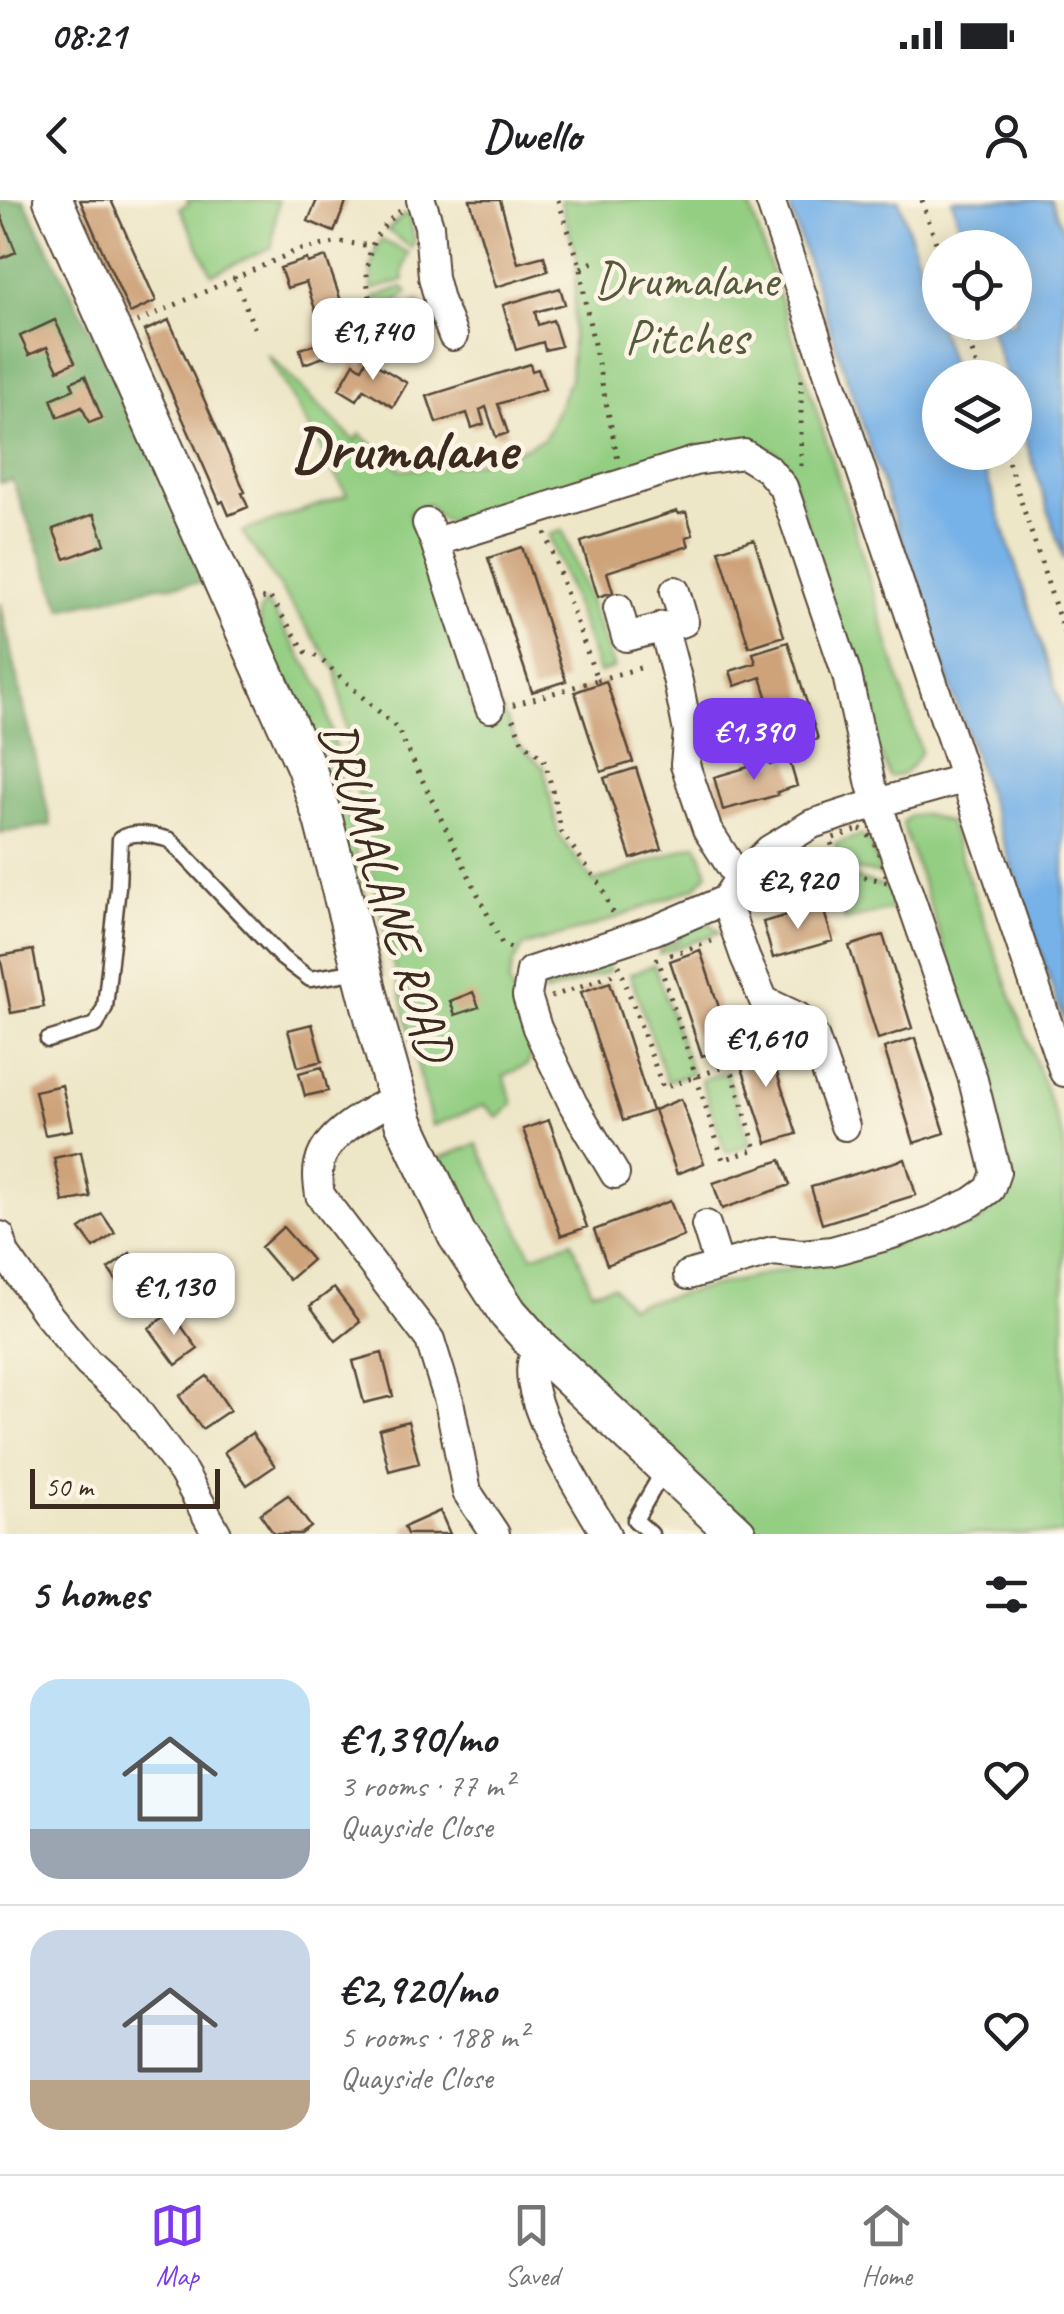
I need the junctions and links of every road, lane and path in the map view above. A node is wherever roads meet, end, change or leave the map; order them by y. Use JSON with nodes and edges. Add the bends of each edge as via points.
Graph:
{"nodes":[{"id":1,"x":53,"y":200,"type":"edge"},
{"id":2,"x":558,"y":200,"type":"edge"},
{"id":3,"x":770,"y":200,"type":"edge"},
{"id":4,"x":922,"y":200,"type":"edge"},
{"id":5,"x":412,"y":204,"type":"edge"},
{"id":6,"x":932,"y":230,"type":"edge"},
{"id":7,"x":373,"y":246,"type":"junction"},
{"id":8,"x":593,"y":262,"type":"dead end"},
{"id":9,"x":581,"y":268,"type":"junction"},
{"id":10,"x":234,"y":278,"type":"junction"},
{"id":11,"x":255,"y":330,"type":"dead end"},
{"id":12,"x":114,"y":333,"type":"junction"},
{"id":13,"x":453,"y":336,"type":"joint"},
{"id":14,"x":809,"y":372,"type":"dead end"},
{"id":15,"x":1011,"y":470,"type":"edge"},
{"id":16,"x":623,"y":484,"type":"junction"},
{"id":17,"x":786,"y":494,"type":"junction"},
{"id":18,"x":537,"y":510,"type":"junction"},
{"id":19,"x":675,"y":591,"type":"dead end"},
{"id":20,"x":618,"y":608,"type":"dead end"},
{"id":21,"x":238,"y":613,"type":"junction"},
{"id":22,"x":663,"y":626,"type":"junction"},
{"id":23,"x":1064,"y":633,"type":"edge"},
{"id":24,"x":672,"y":659,"type":"junction"},
{"id":25,"x":597,"y":680,"type":"junction"},
{"id":26,"x":490,"y":708,"type":"dead end"},
{"id":27,"x":964,"y":779,"type":"junction"},
{"id":28,"x":877,"y":803,"type":"junction"},
{"id":29,"x":888,"y":882,"type":"joint"},
{"id":30,"x":732,"y":889,"type":"junction"},
{"id":31,"x":736,"y":932,"type":"junction"},
{"id":32,"x":617,"y":942,"type":"junction"},
{"id":33,"x":658,"y":959,"type":"junction"},
{"id":34,"x":640,"y":965,"type":"dead end"},
{"id":35,"x":362,"y":971,"type":"junction"},
{"id":36,"x":532,"y":971,"type":"junction"},
{"id":37,"x":621,"y":972,"type":"junction"},
{"id":38,"x":529,"y":1004,"type":"junction"},
{"id":39,"x":48,"y":1040,"type":"dead end"},
{"id":40,"x":1064,"y":1072,"type":"edge"},
{"id":41,"x":696,"y":1077,"type":"junction"},
{"id":42,"x":397,"y":1097,"type":"junction"},
{"id":43,"x":845,"y":1126,"type":"dead end"},
{"id":44,"x":615,"y":1174,"type":"dead end"},
{"id":45,"x":706,"y":1225,"type":"dead end"},
{"id":46,"x":0,"y":1236,"type":"edge"},
{"id":47,"x":719,"y":1266,"type":"junction"},
{"id":48,"x":688,"y":1274,"type":"dead end"},
{"id":49,"x":540,"y":1350,"type":"junction"},
{"id":50,"x":666,"y":1468,"type":"junction"},
{"id":51,"x":217,"y":1534,"type":"edge"},
{"id":52,"x":495,"y":1534,"type":"edge"},
{"id":53,"x":606,"y":1534,"type":"edge"},
{"id":54,"x":651,"y":1534,"type":"edge"},
{"id":55,"x":737,"y":1534,"type":"edge"}],
"edges":[{"from":1,"to":12,"type":"main road","name":"DRUMALANE ROAD"},
{"from":2,"to":9,"type":"path"},
{"from":3,"to":27,"type":"street"},
{"from":4,"to":6,"type":"path"},
{"from":5,"to":7,"type":"path"},
{"from":5,"to":13,"type":"street","via":[[429,226],[433,278]]},
{"from":7,"to":10,"type":"path","via":[[340,242],[298,250]]},
{"from":7,"to":13,"type":"path","via":[[368,288],[378,314],[391,328],[431,344]]},
{"from":8,"to":9,"type":"path"},
{"from":9,"to":16,"type":"path"},
{"from":10,"to":11,"type":"path"},
{"from":10,"to":12,"type":"path"},
{"from":12,"to":21,"type":"main road","name":"DRUMALANE ROAD"},
{"from":14,"to":17,"type":"path","via":[[801,376],[800,488]]},
{"from":15,"to":23,"type":"path"},
{"from":16,"to":17,"type":"street","via":[[744,454],[768,468]]},
{"from":16,"to":18,"type":"street"},
{"from":17,"to":28,"type":"street","via":[[847,675]]},
{"from":18,"to":25,"type":"path"},
{"from":18,"to":26,"type":"street","via":[[431,532]]},
{"from":19,"to":22,"type":"street","via":[[684,622]]},
{"from":20,"to":22,"type":"street","via":[[626,637]]},
{"from":21,"to":35,"type":"main road","name":"DRUMALANE ROAD","via":[[306,767]]},
{"from":21,"to":36,"type":"path","via":[[269,596],[306,652],[396,728],[502,944],[520,952]]},
{"from":22,"to":24,"type":"street"},
{"from":24,"to":25,"type":"path"},
{"from":24,"to":30,"type":"street","via":[[688,732],[685,765]]},
{"from":25,"to":32,"type":"path","via":[[507,707],[522,741],[546,764],[562,833],[602,887]]},
{"from":27,"to":28,"type":"street"},
{"from":27,"to":40,"type":"street"},
{"from":28,"to":30,"type":"street","via":[[812,824],[768,850]]},
{"from":28,"to":47,"type":"street","via":[[972,1076],[996,1172],[990,1189],[930,1222],[817,1252],[773,1250]]},
{"from":29,"to":29,"type":"path","via":[[870,834],[860,829],[830,839],[846,874]]},
{"from":30,"to":31,"type":"street"},
{"from":30,"to":32,"type":"street","via":[[655,930]]},
{"from":31,"to":33,"type":"path"},
{"from":31,"to":43,"type":"street","via":[[764,1000],[798,1017],[814,1036]]},
{"from":32,"to":36,"type":"street"},
{"from":32,"to":37,"type":"path"},
{"from":33,"to":34,"type":"path"},
{"from":33,"to":41,"type":"path"},
{"from":35,"to":39,"type":"lane","via":[[310,979],[170,840],[128,834],[120,839],[106,1007],[96,1025]]},
{"from":35,"to":42,"type":"main road","name":"DRUMALANE ROAD"},
{"from":36,"to":38,"type":"street"},
{"from":37,"to":38,"type":"path"},
{"from":37,"to":41,"type":"path","via":[[663,1088]]},
{"from":38,"to":44,"type":"street"},
{"from":41,"to":41,"type":"path","via":[[730,1065],[756,1149],[723,1160]]},
{"from":42,"to":49,"type":"main road","name":"DRUMALANE ROAD","via":[[457,1235]]},
{"from":42,"to":52,"type":"street","via":[[346,1127],[322,1154],[320,1196],[430,1340],[467,1492]]},
{"from":45,"to":47,"type":"street"},
{"from":46,"to":51,"type":"street","via":[[45,1311],[129,1400],[183,1472]]},
{"from":47,"to":48,"type":"street"},
{"from":49,"to":50,"type":"main road","name":"DRUMALANE ROAD"},
{"from":49,"to":53,"type":"street","via":[[532,1361],[538,1406]]},
{"from":50,"to":54,"type":"lane","via":[[635,1520]]},
{"from":50,"to":55,"type":"main road","name":"DRUMALANE ROAD"}]}
